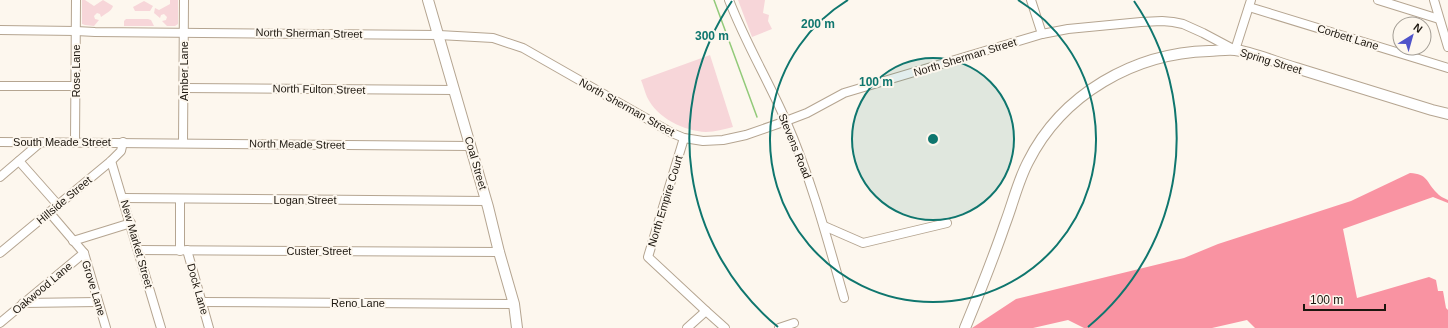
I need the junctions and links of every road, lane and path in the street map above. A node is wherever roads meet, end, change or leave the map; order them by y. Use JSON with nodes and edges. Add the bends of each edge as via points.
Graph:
{"nodes":[{"id":1,"x":76,"y":0,"type":"edge"},
{"id":2,"x":184,"y":0,"type":"edge"},
{"id":3,"x":428,"y":0,"type":"edge"},
{"id":4,"x":729,"y":0,"type":"edge"},
{"id":5,"x":1033,"y":0,"type":"edge"},
{"id":6,"x":1378,"y":0,"type":"edge"},
{"id":7,"x":1434,"y":0,"type":"edge"},
{"id":8,"x":1250,"y":3,"type":"edge"},
{"id":9,"x":1439,"y":18,"type":"junction"},
{"id":10,"x":0,"y":30,"type":"edge"},
{"id":11,"x":76,"y":31,"type":"junction"},
{"id":12,"x":184,"y":32,"type":"junction"},
{"id":13,"x":1042,"y":34,"type":"junction"},
{"id":14,"x":439,"y":35,"type":"junction"},
{"id":15,"x":1448,"y":47,"type":"edge"},
{"id":16,"x":1235,"y":50,"type":"junction"},
{"id":17,"x":1448,"y":68,"type":"edge"},
{"id":18,"x":0,"y":86,"type":"edge"},
{"id":19,"x":76,"y":86,"type":"junction"},
{"id":20,"x":184,"y":88,"type":"junction"},
{"id":21,"x":454,"y":90,"type":"junction"},
{"id":22,"x":1448,"y":114,"type":"edge"},
{"id":23,"x":786,"y":121,"type":"junction"},
{"id":24,"x":684,"y":138,"type":"junction"},
{"id":25,"x":0,"y":142,"type":"edge"},
{"id":26,"x":41,"y":142,"type":"junction"},
{"id":27,"x":75,"y":142,"type":"junction"},
{"id":28,"x":123,"y":142,"type":"junction"},
{"id":29,"x":183,"y":143,"type":"junction"},
{"id":30,"x":471,"y":146,"type":"junction"},
{"id":31,"x":20,"y":161,"type":"junction"},
{"id":32,"x":111,"y":161,"type":"junction"},
{"id":33,"x":0,"y":177,"type":"edge"},
{"id":34,"x":123,"y":198,"type":"junction"},
{"id":35,"x":180,"y":199,"type":"junction"},
{"id":36,"x":486,"y":201,"type":"junction"},
{"id":37,"x":58,"y":205,"type":"junction"},
{"id":38,"x":49,"y":212,"type":"junction"},
{"id":39,"x":131,"y":223,"type":"junction"},
{"id":40,"x":947,"y":223,"type":"dead end"},
{"id":41,"x":824,"y":226,"type":"junction"},
{"id":42,"x":73,"y":241,"type":"junction"},
{"id":43,"x":139,"y":250,"type":"junction"},
{"id":44,"x":183,"y":251,"type":"junction"},
{"id":45,"x":499,"y":252,"type":"junction"},
{"id":46,"x":0,"y":253,"type":"edge"},
{"id":47,"x":84,"y":253,"type":"junction"},
{"id":48,"x":844,"y":298,"type":"dead end"},
{"id":49,"x":98,"y":302,"type":"junction"},
{"id":50,"x":201,"y":302,"type":"junction"},
{"id":51,"x":23,"y":303,"type":"junction"},
{"id":52,"x":514,"y":304,"type":"junction"},
{"id":53,"x":706,"y":311,"type":"junction"},
{"id":54,"x":0,"y":323,"type":"edge"},
{"id":55,"x":794,"y":323,"type":"dead end"},
{"id":56,"x":106,"y":328,"type":"edge"},
{"id":57,"x":161,"y":328,"type":"edge"},
{"id":58,"x":209,"y":328,"type":"edge"},
{"id":59,"x":516,"y":328,"type":"edge"},
{"id":60,"x":687,"y":328,"type":"edge"},
{"id":61,"x":726,"y":328,"type":"edge"},
{"id":62,"x":779,"y":328,"type":"edge"},
{"id":63,"x":965,"y":328,"type":"edge"}],
"edges":[{"from":1,"to":11,"type":"street","name":"Rose Lane"},
{"from":2,"to":12,"type":"street","name":"Amber Lane"},
{"from":3,"to":14,"type":"main road","name":"Coal Street"},
{"from":4,"to":23,"type":"street","name":"Stevens Road"},
{"from":5,"to":13,"type":"street"},
{"from":6,"to":9,"type":"street"},
{"from":7,"to":9,"type":"street"},
{"from":8,"to":16,"type":"street"},
{"from":8,"to":17,"type":"street","name":"Corbett Lane"},
{"from":9,"to":15,"type":"street"},
{"from":10,"to":11,"type":"street","name":"North Sherman Street"},
{"from":11,"to":12,"type":"street","name":"North Sherman Street"},
{"from":11,"to":19,"type":"street","name":"Rose Lane"},
{"from":12,"to":14,"type":"street","name":"North Sherman Street"},
{"from":12,"to":20,"type":"street","name":"Amber Lane"},
{"from":13,"to":16,"type":"street","name":"North Sherman Street","via":[[1119,23],[1162,21],[1184,24]]},
{"from":13,"to":23,"type":"street","name":"North Sherman Street","via":[[844,92],[807,113]]},
{"from":14,"to":21,"type":"main road","name":"Coal Street"},
{"from":14,"to":24,"type":"street","name":"North Sherman Street","via":[[493,38],[523,48],[655,125]]},
{"from":16,"to":22,"type":"main road","name":"Spring Street"},
{"from":16,"to":63,"type":"main road","name":"Spring Street","via":[[1196,51],[1164,56],[1128,68],[1090,90],[1058,118],[1028,162]]},
{"from":18,"to":19,"type":"street"},
{"from":19,"to":27,"type":"street","name":"Rose Lane"},
{"from":20,"to":21,"type":"street","name":"North Fulton Street"},
{"from":20,"to":29,"type":"street","name":"Amber Lane"},
{"from":21,"to":30,"type":"main road","name":"Coal Street"},
{"from":23,"to":24,"type":"street","name":"North Sherman Street","via":[[756,132],[722,140]]},
{"from":23,"to":41,"type":"street","name":"Stevens Road"},
{"from":24,"to":53,"type":"street","name":"North Empire Court","via":[[648,257]]},
{"from":25,"to":26,"type":"street","name":"South Meade Street"},
{"from":26,"to":27,"type":"street","name":"South Meade Street"},
{"from":26,"to":31,"type":"street"},
{"from":27,"to":28,"type":"street","name":"South Meade Street"},
{"from":28,"to":29,"type":"street","name":"North Meade Street"},
{"from":28,"to":32,"type":"street","name":"Hillside Street","via":[[121,151]]},
{"from":29,"to":30,"type":"street","name":"North Meade Street"},
{"from":30,"to":36,"type":"main road","name":"Coal Street"},
{"from":31,"to":33,"type":"street"},
{"from":31,"to":37,"type":"street"},
{"from":32,"to":34,"type":"street","name":"New Market Street"},
{"from":32,"to":37,"type":"street","name":"Hillside Street"},
{"from":34,"to":35,"type":"street","name":"Logan Street"},
{"from":34,"to":39,"type":"street","name":"New Market Street"},
{"from":35,"to":36,"type":"street","name":"Logan Street"},
{"from":35,"to":44,"type":"street","name":"Dock Lane"},
{"from":36,"to":45,"type":"main road","name":"Coal Street"},
{"from":37,"to":38,"type":"street","name":"Hillside Street"},
{"from":38,"to":42,"type":"street","name":"Grove Lane"},
{"from":38,"to":46,"type":"street","name":"Hillside Street"},
{"from":39,"to":42,"type":"street"},
{"from":39,"to":43,"type":"street","name":"New Market Street"},
{"from":40,"to":41,"type":"street","via":[[864,243]]},
{"from":41,"to":48,"type":"street","name":"Stevens Road"},
{"from":42,"to":47,"type":"street","name":"Grove Lane"},
{"from":43,"to":44,"type":"street","name":"Custer Street"},
{"from":43,"to":57,"type":"street","name":"New Market Street"},
{"from":44,"to":45,"type":"street","name":"Custer Street"},
{"from":44,"to":50,"type":"street","name":"Dock Lane"},
{"from":45,"to":52,"type":"main road","name":"Coal Street"},
{"from":47,"to":49,"type":"street","name":"Grove Lane"},
{"from":47,"to":51,"type":"street","name":"Oakwood Lane"},
{"from":49,"to":51,"type":"street"},
{"from":49,"to":56,"type":"street","name":"Grove Lane"},
{"from":50,"to":52,"type":"street","name":"Reno Lane"},
{"from":50,"to":58,"type":"street","name":"Dock Lane"},
{"from":51,"to":54,"type":"street","name":"Oakwood Lane"},
{"from":52,"to":59,"type":"main road","name":"Coal Street"},
{"from":53,"to":60,"type":"street"},
{"from":53,"to":61,"type":"street","name":"North Empire Court"},
{"from":55,"to":62,"type":"street"}]}
